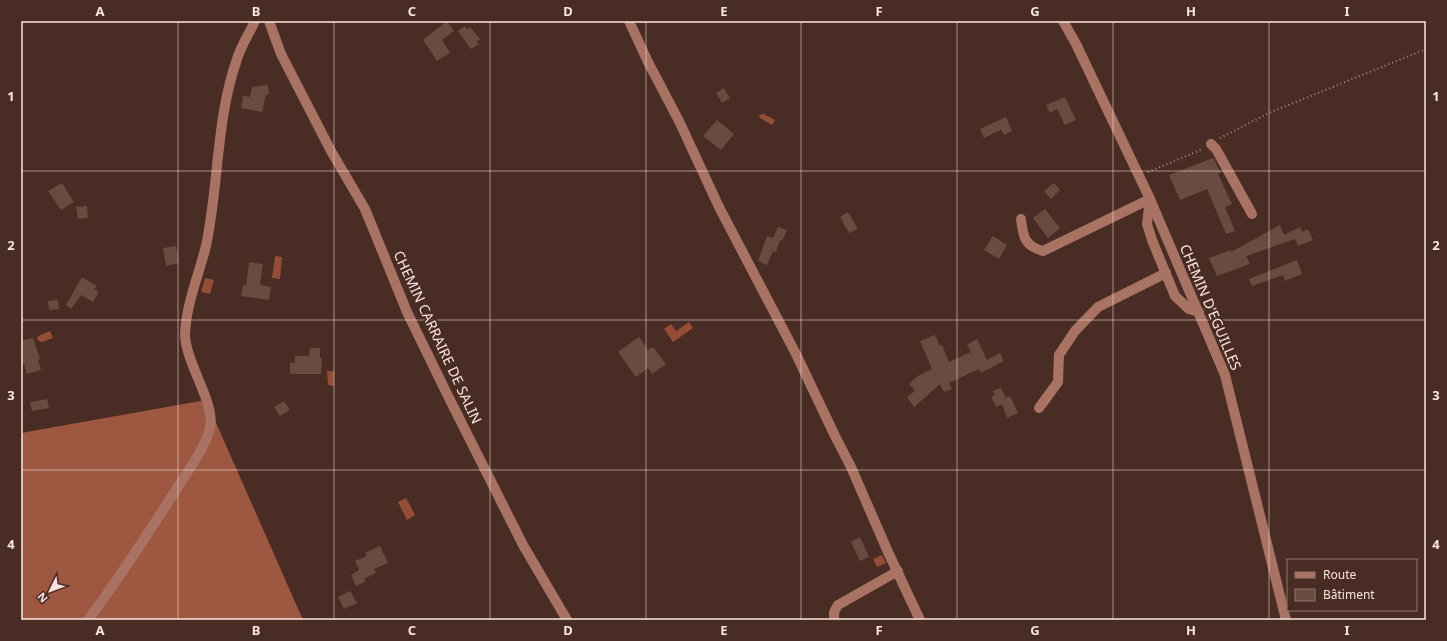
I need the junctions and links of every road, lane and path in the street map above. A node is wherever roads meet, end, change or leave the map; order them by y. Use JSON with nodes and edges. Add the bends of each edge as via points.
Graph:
{"nodes":[{"id":1,"x":255,"y":21,"type":"edge"},
{"id":2,"x":270,"y":21,"type":"edge"},
{"id":3,"x":629,"y":21,"type":"edge"},
{"id":4,"x":1063,"y":21,"type":"edge"},
{"id":5,"x":1426,"y":49,"type":"edge"},
{"id":6,"x":1211,"y":144,"type":"junction"},
{"id":7,"x":1139,"y":175,"type":"junction"},
{"id":8,"x":1150,"y":199,"type":"junction"},
{"id":9,"x":1252,"y":214,"type":"dead end"},
{"id":10,"x":1021,"y":219,"type":"dead end"},
{"id":11,"x":1166,"y":273,"type":"junction"},
{"id":12,"x":1199,"y":312,"type":"junction"},
{"id":13,"x":1039,"y":408,"type":"dead end"},
{"id":14,"x":898,"y":571,"type":"junction"},
{"id":15,"x":88,"y":620,"type":"edge"},
{"id":16,"x":565,"y":620,"type":"edge"},
{"id":17,"x":834,"y":620,"type":"edge"},
{"id":18,"x":920,"y":620,"type":"edge"},
{"id":19,"x":1286,"y":620,"type":"edge"}],
"edges":[{"from":1,"to":15,"type":"street","via":[[237,58],[230,84],[206,245],[187,316],[186,343],[211,416],[211,425],[197,456]]},
{"from":2,"to":16,"type":"street","name":"CHEMIN CARRAIRE DE SALIN","via":[[281,54],[331,152],[365,209],[407,312],[449,398],[523,545]]},
{"from":3,"to":14,"type":"street","via":[[719,206],[796,354]]},
{"from":4,"to":7,"type":"street","name":"CHEMIN D'EGUILLES"},
{"from":5,"to":6,"type":"path","via":[[1270,114],[1222,136]]},
{"from":6,"to":7,"type":"path"},
{"from":6,"to":9,"type":"street"},
{"from":7,"to":8,"type":"street","name":"CHEMIN D'EGUILLES"},
{"from":8,"to":10,"type":"street","via":[[1043,251],[1034,248],[1023,237]]},
{"from":8,"to":11,"type":"street","via":[[1147,224]]},
{"from":8,"to":12,"type":"street","name":"CHEMIN D'EGUILLES"},
{"from":11,"to":12,"type":"street","via":[[1175,296],[1189,309]]},
{"from":11,"to":13,"type":"street","via":[[1098,307],[1075,331],[1059,355],[1058,382]]},
{"from":12,"to":19,"type":"street","name":"CHEMIN D'EGUILLES","via":[[1225,375]]},
{"from":14,"to":17,"type":"street","via":[[838,605],[834,612]]},
{"from":14,"to":18,"type":"street"}]}
